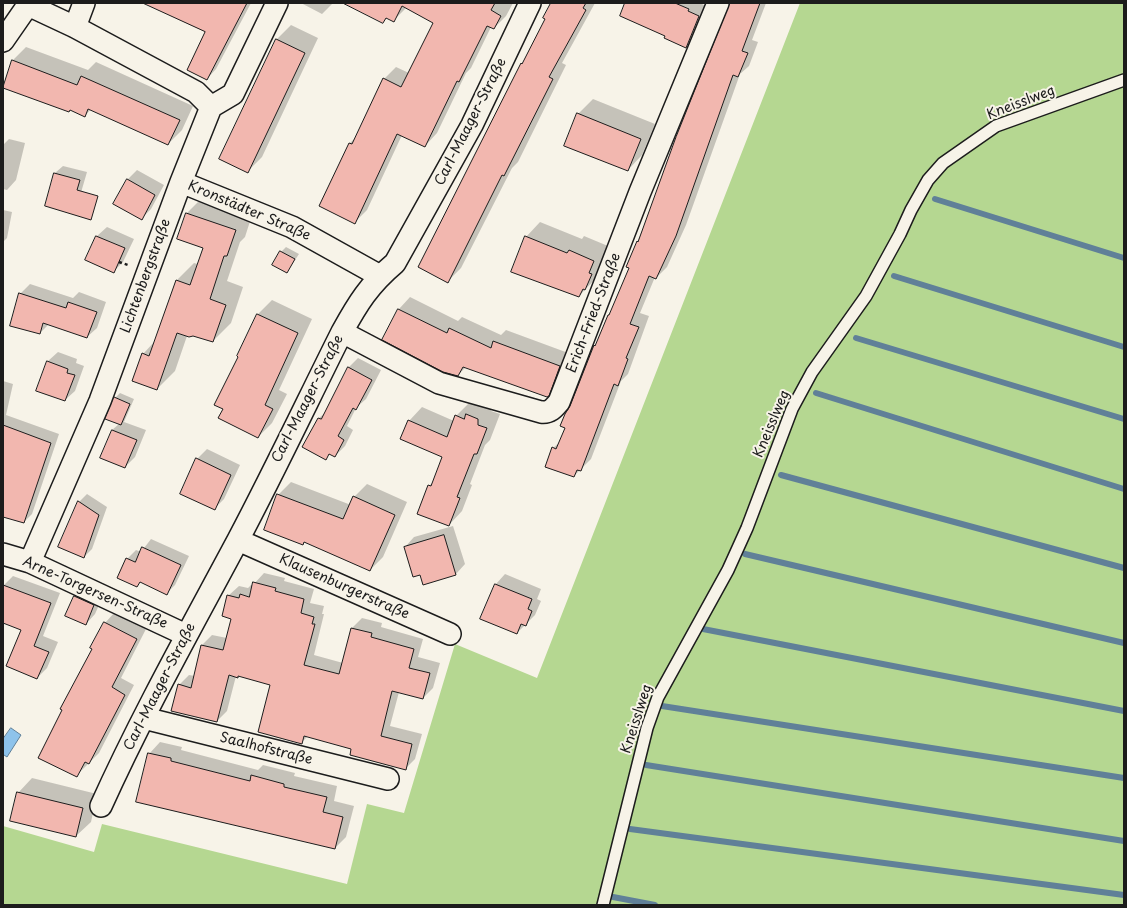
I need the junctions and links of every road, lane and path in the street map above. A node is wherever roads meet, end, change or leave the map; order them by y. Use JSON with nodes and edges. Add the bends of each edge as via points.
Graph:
{"nodes":[{"id":1,"x":84,"y":3,"type":"edge"},
{"id":2,"x":276,"y":3,"type":"edge"},
{"id":3,"x":530,"y":3,"type":"edge"},
{"id":4,"x":718,"y":3,"type":"edge"},
{"id":5,"x":27,"y":4,"type":"edge"},
{"id":6,"x":75,"y":26,"type":"junction"},
{"id":7,"x":3,"y":41,"type":"edge"},
{"id":8,"x":1124,"y":80,"type":"edge"},
{"id":9,"x":211,"y":107,"type":"junction"},
{"id":10,"x":181,"y":182,"type":"junction"},
{"id":11,"x":380,"y":276,"type":"junction"},
{"id":12,"x":342,"y":332,"type":"junction"},
{"id":13,"x":238,"y":540,"type":"junction"},
{"id":14,"x":3,"y":554,"type":"edge"},
{"id":15,"x":30,"y":562,"type":"junction"},
{"id":16,"x":450,"y":634,"type":"dead end"},
{"id":17,"x":186,"y":635,"type":"junction"},
{"id":18,"x":144,"y":718,"type":"junction"},
{"id":19,"x":388,"y":779,"type":"dead end"},
{"id":20,"x":101,"y":806,"type":"dead end"},
{"id":21,"x":603,"y":905,"type":"edge"}],
"edges":[{"from":1,"to":6,"type":"street"},
{"from":2,"to":9,"type":"street","via":[[233,94]]},
{"from":3,"to":11,"type":"street","name":"Carl-Maager-Straße","via":[[472,125],[396,263]]},
{"from":4,"to":12,"type":"street","name":"Erich-Fried-Straße","via":[[640,192],[559,402],[553,409],[541,412],[440,383]]},
{"from":5,"to":6,"type":"street"},
{"from":5,"to":7,"type":"street"},
{"from":6,"to":9,"type":"street","via":[[196,92]]},
{"from":8,"to":21,"type":"lane","name":"Kneisslweg","via":[[996,126],[944,163],[928,180],[866,296],[805,384],[792,409],[747,528],[728,570],[658,697],[647,728]]},
{"from":9,"to":10,"type":"street","name":"Lichtenbergstraße"},
{"from":10,"to":11,"type":"street","name":"Kronstädter Straße","via":[[292,227]]},
{"from":10,"to":15,"type":"street","name":"Lichtenbergstraße","via":[[100,401]]},
{"from":11,"to":12,"type":"street","name":"Carl-Maager-Straße","via":[[360,299]]},
{"from":12,"to":13,"type":"street","name":"Carl-Maager-Straße"},
{"from":13,"to":16,"type":"street","name":"Klausenburgerstraße"},
{"from":13,"to":17,"type":"street","name":"Carl-Maager-Straße"},
{"from":14,"to":15,"type":"street","name":"Arne-Torgersen-Straße"},
{"from":15,"to":17,"type":"street","name":"Arne-Torgersen-Straße"},
{"from":17,"to":18,"type":"street","name":"Carl-Maager-Straße"},
{"from":18,"to":19,"type":"street","name":"Saalhofstraße"},
{"from":18,"to":20,"type":"street","name":"Carl-Maager-Straße"}]}
